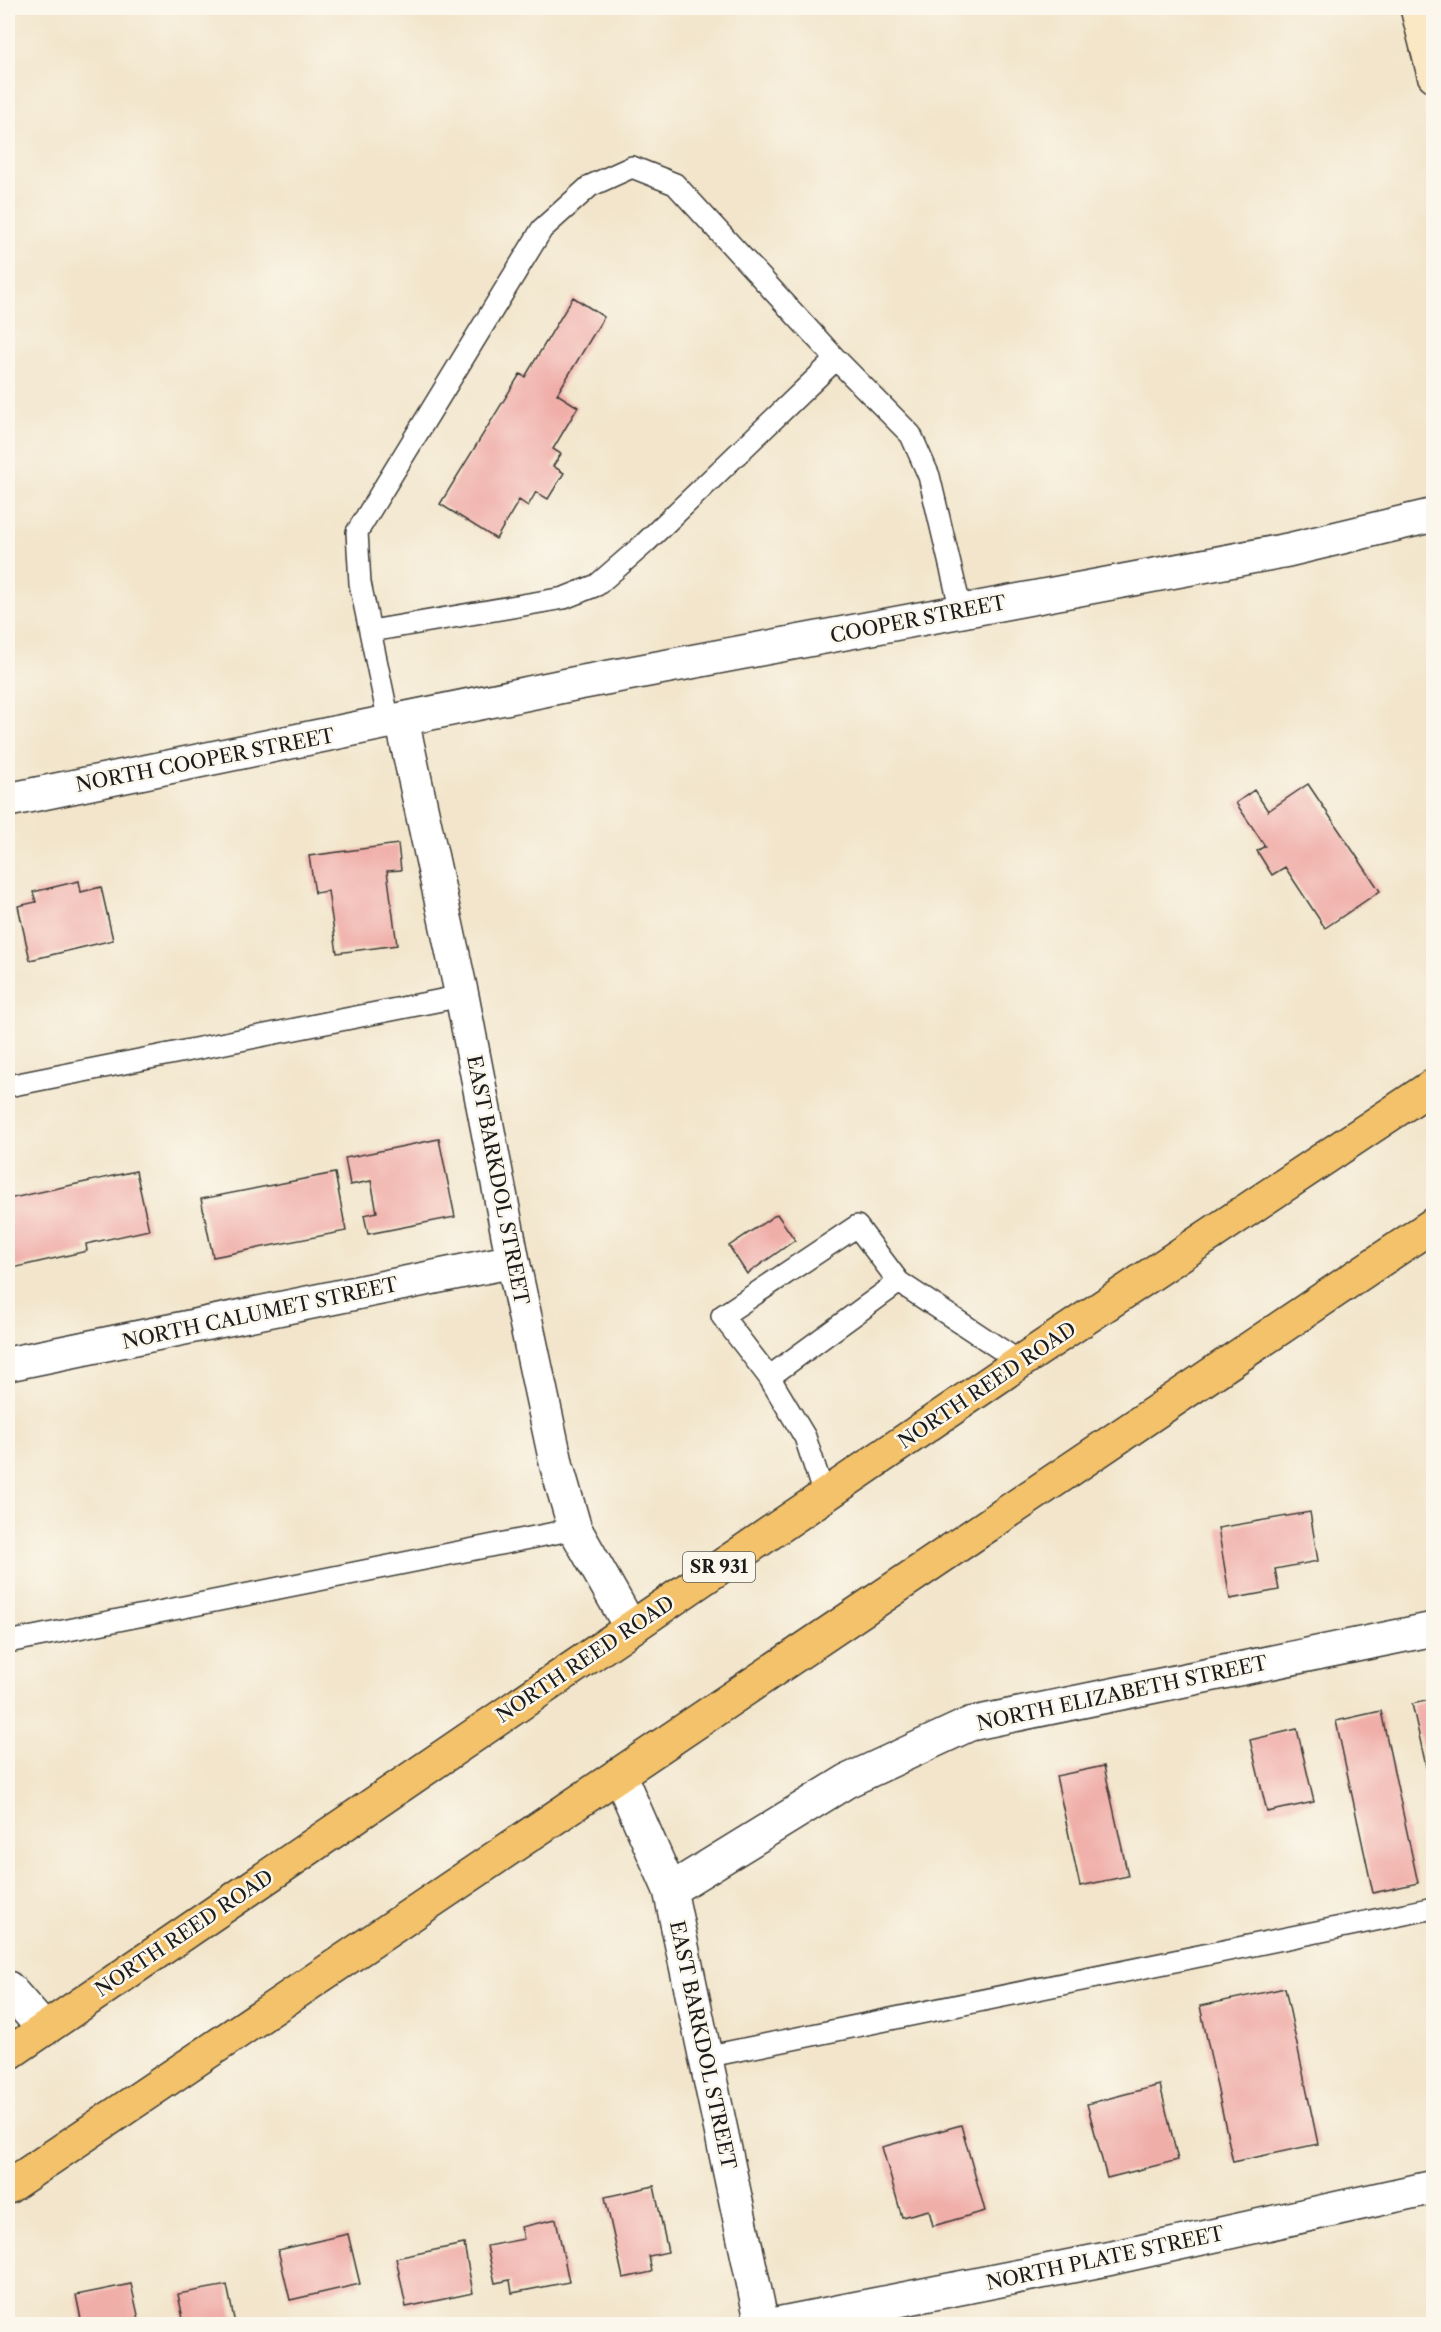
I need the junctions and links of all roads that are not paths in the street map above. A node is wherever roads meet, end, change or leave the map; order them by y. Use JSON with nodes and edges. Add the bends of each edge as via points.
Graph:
{"nodes":[{"id":1,"x":1417,"y":8,"type":"edge"},
{"id":2,"x":1434,"y":75,"type":"edge"},
{"id":3,"x":836,"y":358,"type":"junction"},
{"id":4,"x":1434,"y":515,"type":"edge"},
{"id":5,"x":961,"y":611,"type":"junction"},
{"id":6,"x":371,"y":631,"type":"junction"},
{"id":7,"x":396,"y":721,"type":"junction"},
{"id":8,"x":8,"y":800,"type":"edge"},
{"id":9,"x":462,"y":996,"type":"junction"},
{"id":10,"x":1434,"y":1085,"type":"edge"},
{"id":11,"x":8,"y":1086,"type":"edge"},
{"id":12,"x":1434,"y":1224,"type":"edge"},
{"id":13,"x":513,"y":1261,"type":"junction"},
{"id":14,"x":899,"y":1282,"type":"junction"},
{"id":15,"x":1020,"y":1362,"type":"junction"},
{"id":16,"x":8,"y":1364,"type":"edge"},
{"id":17,"x":769,"y":1377,"type":"junction"},
{"id":18,"x":824,"y":1495,"type":"junction"},
{"id":19,"x":575,"y":1529,"type":"junction"},
{"id":20,"x":631,"y":1628,"type":"junction"},
{"id":21,"x":1434,"y":1629,"type":"edge"},
{"id":22,"x":8,"y":1642,"type":"edge"},
{"id":23,"x":619,"y":1774,"type":"junction"},
{"id":24,"x":670,"y":1890,"type":"junction"},
{"id":25,"x":1434,"y":1908,"type":"edge"},
{"id":26,"x":8,"y":1988,"type":"edge"},
{"id":27,"x":44,"y":2029,"type":"junction"},
{"id":28,"x":8,"y":2054,"type":"edge"},
{"id":29,"x":705,"y":2057,"type":"junction"},
{"id":30,"x":8,"y":2187,"type":"edge"},
{"id":31,"x":1434,"y":2187,"type":"edge"},
{"id":32,"x":762,"y":2325,"type":"edge"},
{"id":33,"x":777,"y":2325,"type":"edge"}],
"edges":[{"from":1,"to":2,"type":"street"},
{"from":3,"to":5,"type":"lane","via":[[912,435],[929,476]]},
{"from":3,"to":6,"type":"lane","via":[[597,585],[564,598]]},
{"from":3,"to":6,"type":"lane","via":[[675,184],[632,167],[590,186],[542,229],[357,531],[360,583]]},
{"from":4,"to":5,"type":"street","name":"COOPER STREET","via":[[1288,550]]},
{"from":5,"to":7,"type":"street","name":"COOPER STREET"},
{"from":6,"to":7,"type":"lane"},
{"from":7,"to":8,"type":"street","name":"NORTH COOPER STREET"},
{"from":7,"to":9,"type":"street","name":"EAST BARKDOL STREET"},
{"from":9,"to":11,"type":"lane"},
{"from":9,"to":13,"type":"street","name":"EAST BARKDOL STREET"},
{"from":10,"to":15,"type":"main road","name":"NORTH REED ROAD","number":"SR 931"},
{"from":12,"to":23,"type":"main road"},
{"from":13,"to":16,"type":"street","name":"NORTH CALUMET STREET"},
{"from":13,"to":19,"type":"street","name":"EAST BARKDOL STREET","via":[[557,1467]]},
{"from":14,"to":15,"type":"lane"},
{"from":14,"to":17,"type":"lane"},
{"from":14,"to":17,"type":"lane","via":[[857,1226],[722,1316]]},
{"from":15,"to":18,"type":"main road","name":"NORTH REED ROAD","number":"SR 931"},
{"from":17,"to":18,"type":"lane","via":[[805,1437]]},
{"from":18,"to":20,"type":"main road","name":"NORTH REED ROAD","number":"SR 931"},
{"from":19,"to":20,"type":"street","name":"EAST BARKDOL STREET"},
{"from":19,"to":22,"type":"lane"},
{"from":20,"to":27,"type":"main road","name":"NORTH REED ROAD","number":"SR 931"},
{"from":21,"to":24,"type":"street","name":"NORTH ELIZABETH STREET","via":[[970,1724],[847,1781]]},
{"from":23,"to":24,"type":"street","name":"EAST BARKDOL STREET"},
{"from":23,"to":30,"type":"main road"},
{"from":24,"to":29,"type":"street","name":"EAST BARKDOL STREET"},
{"from":25,"to":29,"type":"lane"},
{"from":26,"to":27,"type":"street"},
{"from":27,"to":28,"type":"main road","name":"NORTH REED ROAD","number":"SR 931"},
{"from":29,"to":32,"type":"street","name":"EAST BARKDOL STREET"},
{"from":31,"to":33,"type":"street","name":"NORTH PLATE STREET","via":[[1112,2258]]}]}
